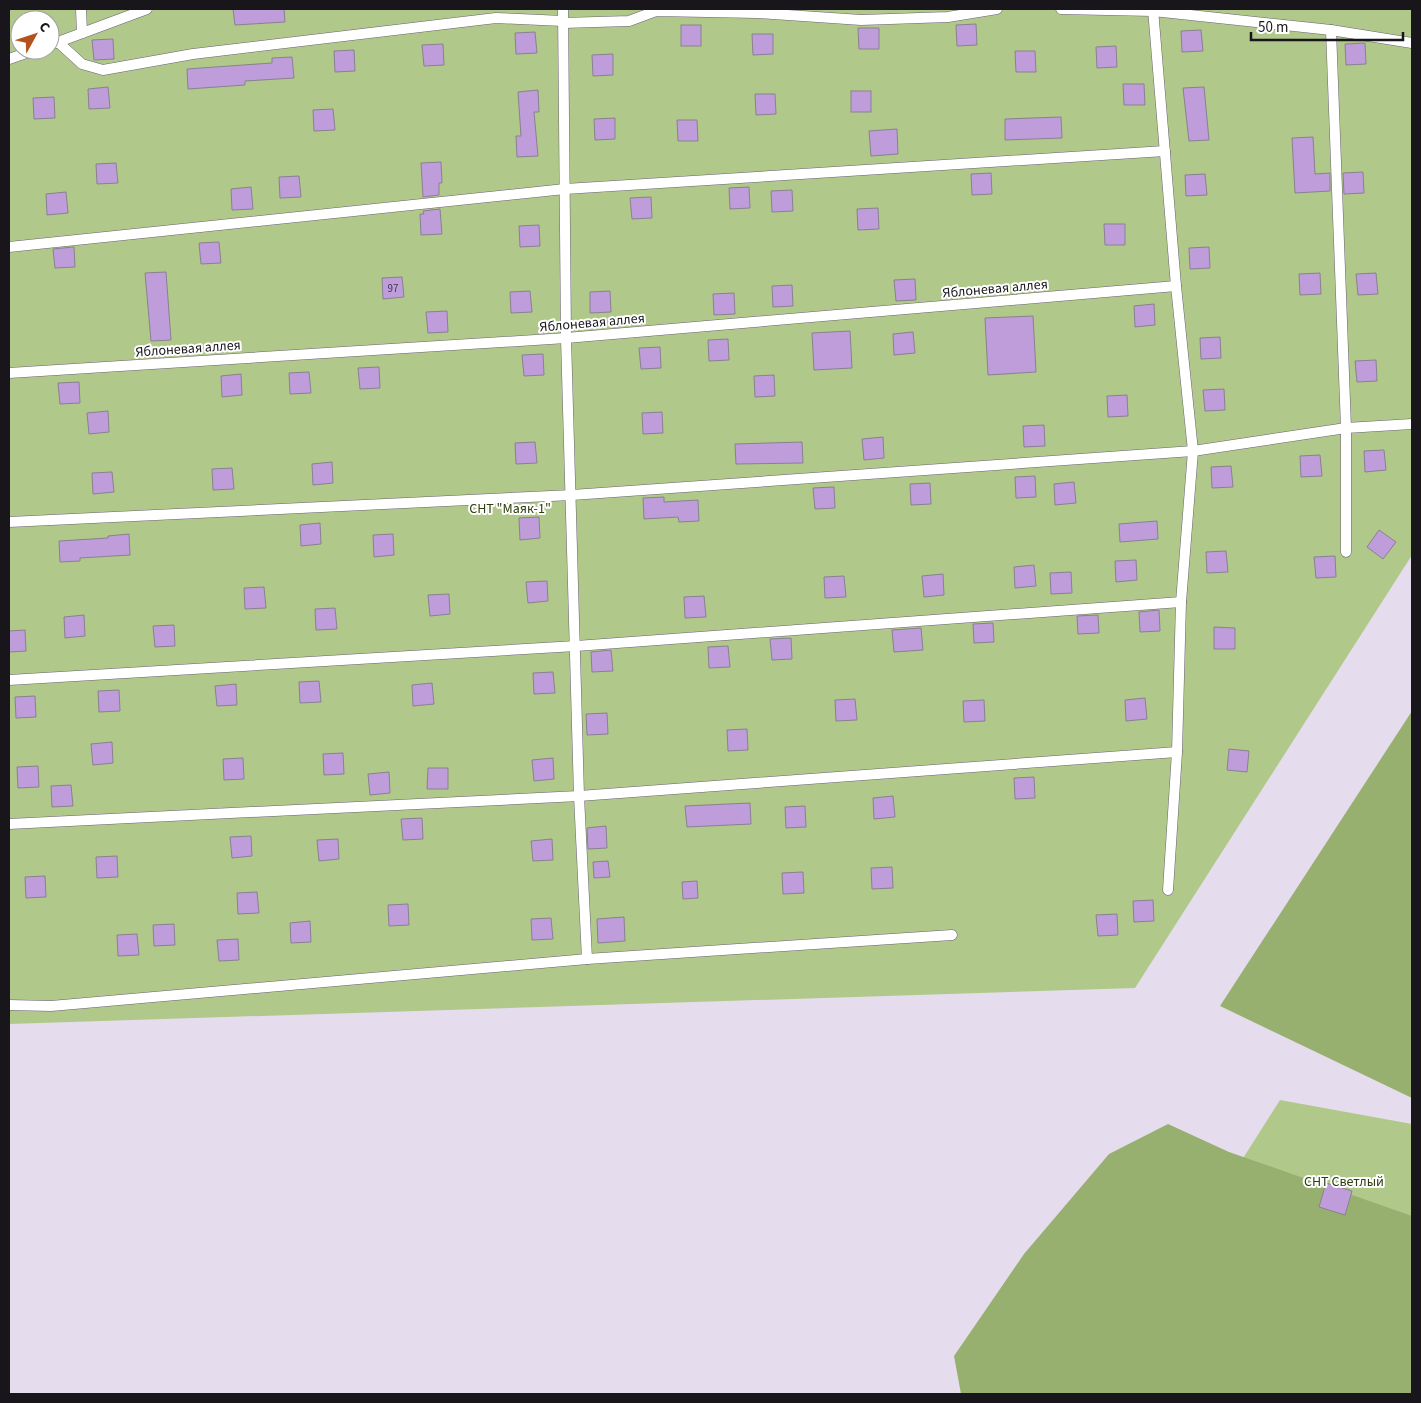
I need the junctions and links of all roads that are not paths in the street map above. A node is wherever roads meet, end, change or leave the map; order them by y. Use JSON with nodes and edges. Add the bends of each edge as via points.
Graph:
{"nodes":[{"id":1,"x":81,"y":9,"type":"edge"},
{"id":2,"x":147,"y":9,"type":"edge"},
{"id":3,"x":563,"y":9,"type":"edge"},
{"id":4,"x":996,"y":9,"type":"edge"},
{"id":5,"x":1060,"y":9,"type":"edge"},
{"id":6,"x":1153,"y":10,"type":"edge"},
{"id":7,"x":563,"y":22,"type":"junction"},
{"id":8,"x":1331,"y":30,"type":"junction"},
{"id":9,"x":82,"y":33,"type":"junction"},
{"id":10,"x":60,"y":41,"type":"edge"},
{"id":11,"x":1412,"y":43,"type":"edge"},
{"id":12,"x":60,"y":48,"type":"edge"},
{"id":13,"x":1165,"y":151,"type":"junction"},
{"id":14,"x":565,"y":189,"type":"junction"},
{"id":15,"x":9,"y":247,"type":"edge"},
{"id":16,"x":1176,"y":286,"type":"junction"},
{"id":17,"x":566,"y":338,"type":"junction"},
{"id":18,"x":9,"y":373,"type":"edge"},
{"id":19,"x":1412,"y":424,"type":"edge"},
{"id":20,"x":1346,"y":428,"type":"junction"},
{"id":21,"x":1193,"y":451,"type":"junction"},
{"id":22,"x":572,"y":495,"type":"junction"},
{"id":23,"x":9,"y":522,"type":"edge"},
{"id":24,"x":1346,"y":552,"type":"dead end"},
{"id":25,"x":1181,"y":602,"type":"junction"},
{"id":26,"x":576,"y":646,"type":"junction"},
{"id":27,"x":9,"y":680,"type":"edge"},
{"id":28,"x":1176,"y":752,"type":"junction"},
{"id":29,"x":580,"y":796,"type":"junction"},
{"id":30,"x":9,"y":824,"type":"edge"},
{"id":31,"x":1168,"y":890,"type":"dead end"},
{"id":32,"x":952,"y":935,"type":"dead end"},
{"id":33,"x":587,"y":959,"type":"junction"},
{"id":34,"x":9,"y":1004,"type":"edge"}],
"edges":[{"from":1,"to":9,"type":"lane"},
{"from":2,"to":9,"type":"lane"},
{"from":3,"to":7,"type":"lane"},
{"from":4,"to":7,"type":"lane","via":[[948,17],[861,20],[656,11],[629,22]]},
{"from":5,"to":6,"type":"lane"},
{"from":6,"to":8,"type":"lane"},
{"from":6,"to":13,"type":"lane"},
{"from":7,"to":12,"type":"lane","via":[[496,18],[193,54],[104,70],[82,64]]},
{"from":7,"to":14,"type":"lane"},
{"from":8,"to":11,"type":"lane"},
{"from":8,"to":20,"type":"lane"},
{"from":9,"to":10,"type":"lane"},
{"from":13,"to":14,"type":"lane"},
{"from":13,"to":16,"type":"lane"},
{"from":14,"to":15,"type":"lane"},
{"from":14,"to":17,"type":"lane"},
{"from":16,"to":17,"type":"lane","name":"Яблоневая аллея"},
{"from":16,"to":21,"type":"lane"},
{"from":17,"to":18,"type":"lane","name":"Яблоневая аллея"},
{"from":17,"to":22,"type":"lane"},
{"from":19,"to":20,"type":"lane"},
{"from":20,"to":21,"type":"lane"},
{"from":20,"to":24,"type":"lane"},
{"from":21,"to":22,"type":"lane"},
{"from":21,"to":25,"type":"lane"},
{"from":22,"to":23,"type":"lane"},
{"from":22,"to":26,"type":"lane"},
{"from":25,"to":26,"type":"lane"},
{"from":25,"to":28,"type":"lane"},
{"from":26,"to":27,"type":"lane"},
{"from":26,"to":29,"type":"lane"},
{"from":28,"to":29,"type":"lane"},
{"from":28,"to":31,"type":"lane"},
{"from":29,"to":30,"type":"lane"},
{"from":29,"to":33,"type":"lane"},
{"from":32,"to":33,"type":"lane"},
{"from":33,"to":34,"type":"lane","via":[[51,1006]]}]}
